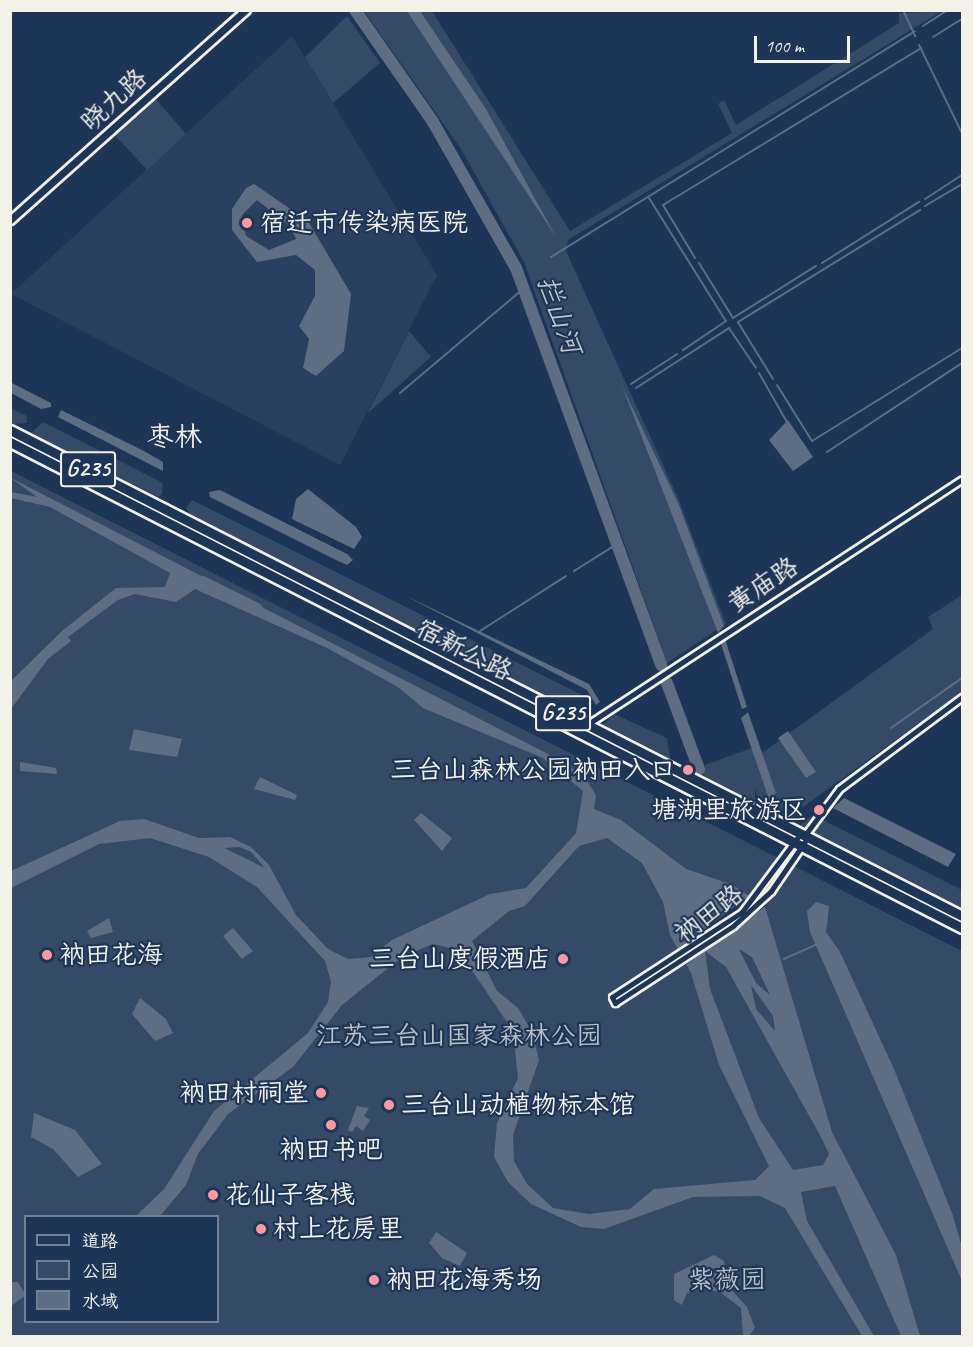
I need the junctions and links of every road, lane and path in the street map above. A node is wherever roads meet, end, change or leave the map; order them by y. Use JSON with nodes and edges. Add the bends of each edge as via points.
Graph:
{"nodes":[{"id":1,"x":246,"y":10,"type":"edge"},
{"id":2,"x":10,"y":220,"type":"edge"},
{"id":3,"x":10,"y":430,"type":"edge"},
{"id":4,"x":10,"y":442,"type":"edge"},
{"id":5,"x":963,"y":479,"type":"edge"},
{"id":6,"x":963,"y":697,"type":"edge"},
{"id":7,"x":586,"y":725,"type":"junction"},
{"id":8,"x":805,"y":835,"type":"junction"},
{"id":9,"x":799,"y":844,"type":"junction"},
{"id":10,"x":963,"y":916,"type":"edge"},
{"id":11,"x":963,"y":928,"type":"edge"},
{"id":12,"x":678,"y":958,"type":"junction"}],
"edges":[{"from":1,"to":2,"type":"street","name":"晓九路"},
{"from":3,"to":7,"type":"highway","name":"宿新公路","number":"G235"},
{"from":4,"to":9,"type":"highway","name":"宿新公路","number":"G235"},
{"from":5,"to":7,"type":"street","name":"黄庙路"},
{"from":6,"to":8,"type":"street","name":"衲田路","via":[[838,789]]},
{"from":7,"to":8,"type":"highway","name":"宿新公路","number":"G235"},
{"from":8,"to":9,"type":"street","name":"衲田路"},
{"from":8,"to":10,"type":"highway","name":"宿新公路","number":"G235"},
{"from":9,"to":11,"type":"highway","name":"宿新公路"},
{"from":9,"to":12,"type":"street","name":"衲田路","via":[[769,888]]},
{"from":12,"to":12,"type":"street","name":"衲田路","via":[[615,1003],[612,997]]}]}
